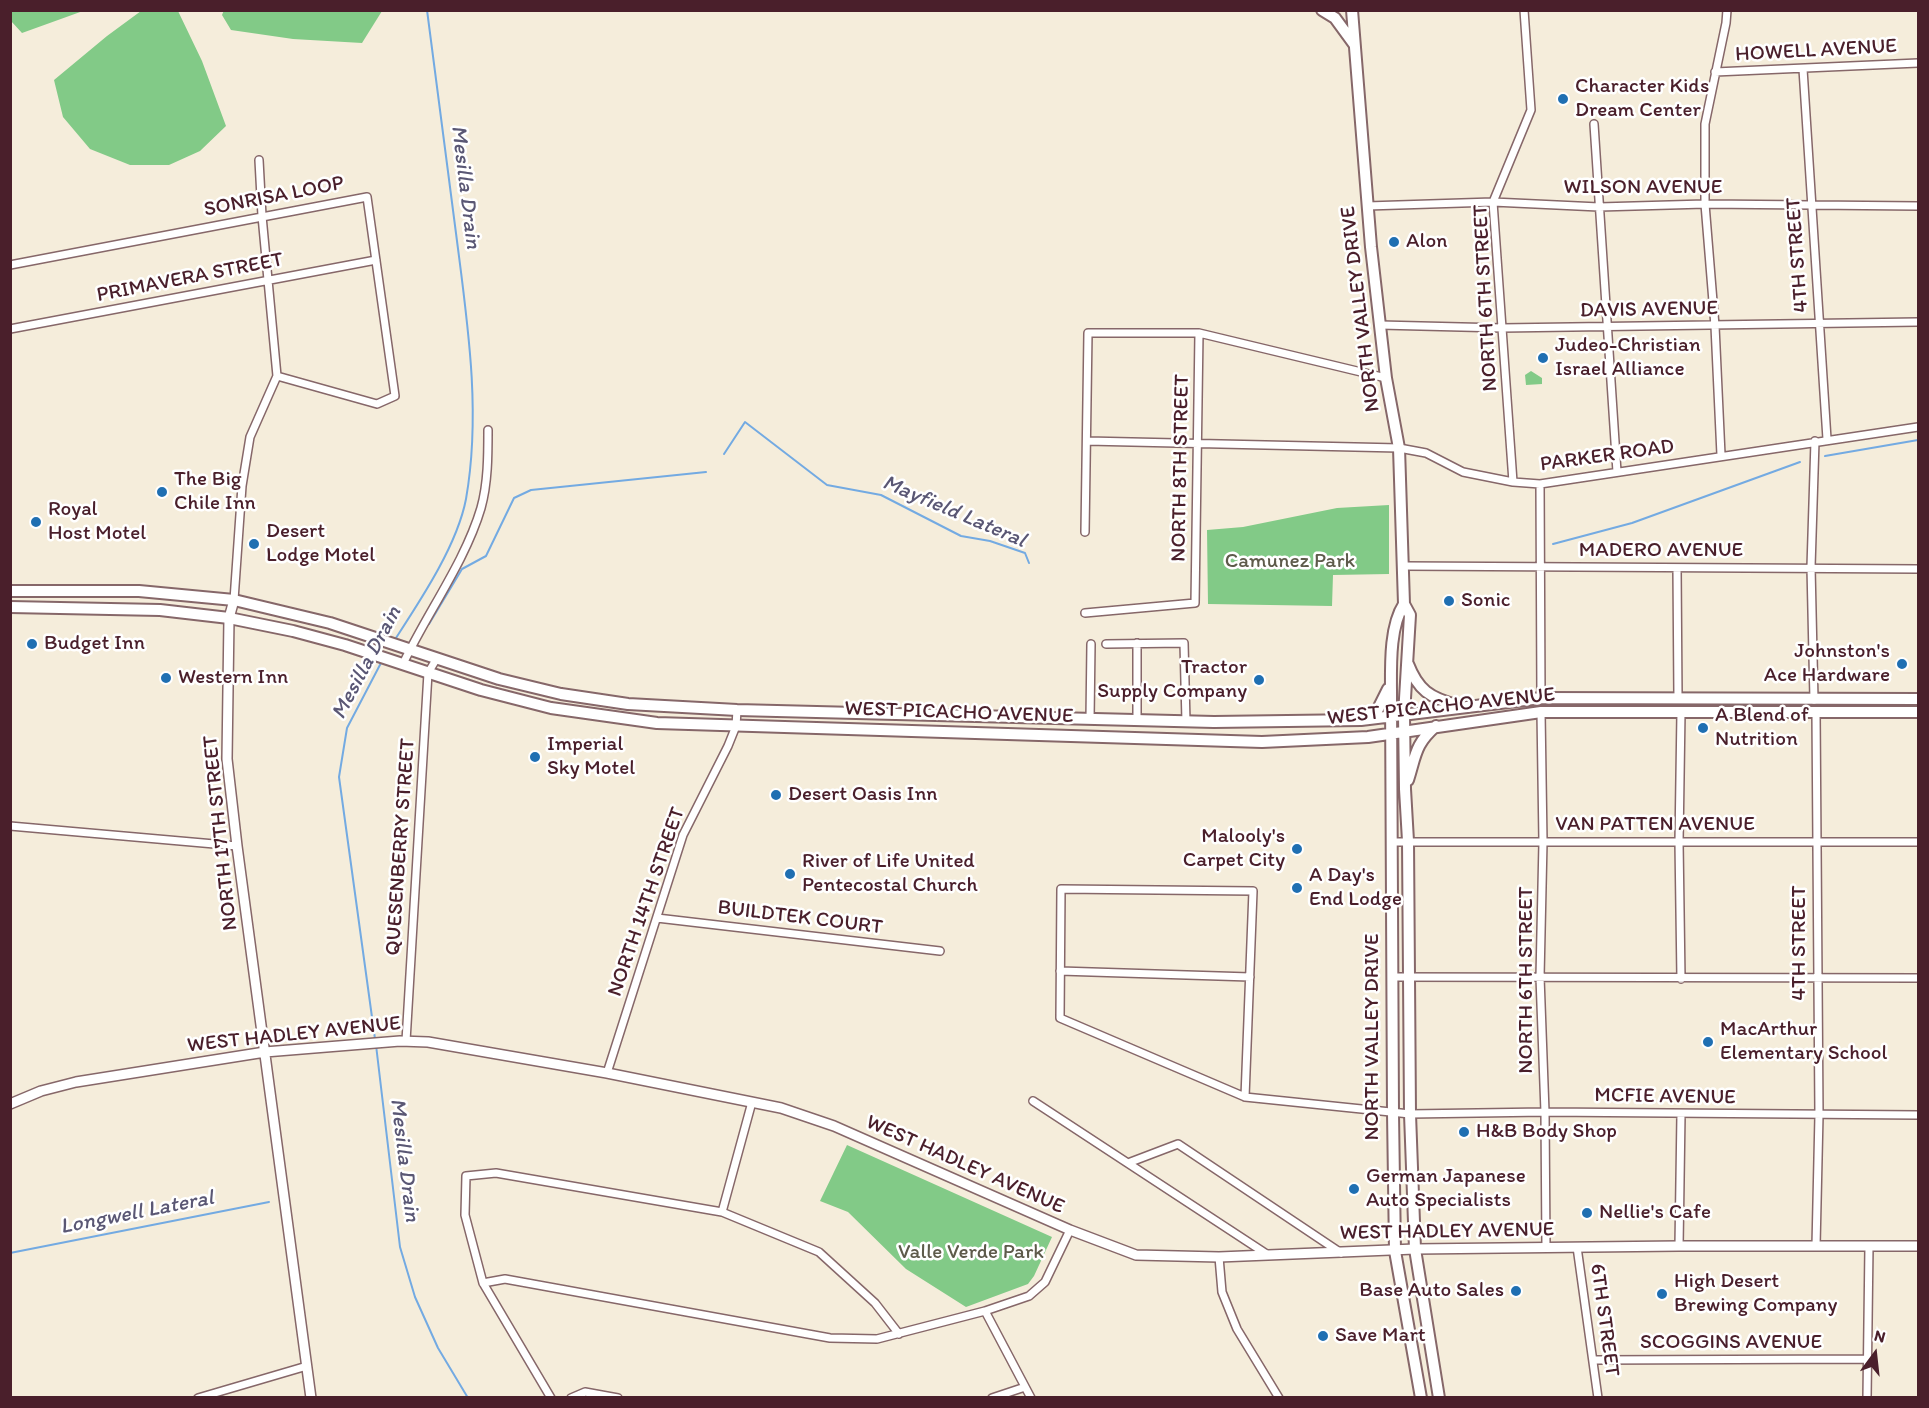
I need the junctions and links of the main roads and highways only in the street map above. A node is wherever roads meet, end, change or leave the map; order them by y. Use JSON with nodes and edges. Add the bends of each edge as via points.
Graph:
{"nodes":[{"id":1,"x":1322,"y":10,"type":"edge"},
{"id":2,"x":1353,"y":10,"type":"edge"},
{"id":3,"x":1355,"y":46,"type":"junction"},
{"id":4,"x":10,"y":591,"type":"edge"},
{"id":5,"x":1404,"y":603,"type":"junction"},
{"id":6,"x":10,"y":607,"type":"edge"},
{"id":7,"x":1407,"y":660,"type":"junction"},
{"id":8,"x":1391,"y":680,"type":"junction"},
{"id":9,"x":1918,"y":699,"type":"edge"},
{"id":10,"x":1463,"y":707,"type":"junction"},
{"id":11,"x":1918,"y":712,"type":"edge"},
{"id":12,"x":1404,"y":716,"type":"junction"},
{"id":13,"x":1391,"y":717,"type":"junction"},
{"id":14,"x":1361,"y":720,"type":"junction"},
{"id":15,"x":1436,"y":726,"type":"junction"},
{"id":16,"x":1405,"y":732,"type":"junction"},
{"id":17,"x":1391,"y":734,"type":"junction"},
{"id":18,"x":1368,"y":737,"type":"junction"},
{"id":19,"x":1391,"y":762,"type":"junction"},
{"id":20,"x":1405,"y":789,"type":"junction"},
{"id":21,"x":1421,"y":1398,"type":"edge"},
{"id":22,"x":1439,"y":1398,"type":"edge"}],
"edges":[{"from":1,"to":3,"type":"main road","via":[[1335,18]]},
{"from":2,"to":3,"type":"main road","name":"NORTH VALLEY DRIVE"},
{"from":3,"to":5,"type":"main road","name":"NORTH VALLEY DRIVE","via":[[1380,325],[1399,448]]},
{"from":4,"to":14,"type":"main road","name":"WEST PICACHO AVENUE","via":[[139,591],[234,600],[330,622],[499,679],[628,704],[1186,722]]},
{"from":5,"to":7,"type":"main road","name":"NORTH VALLEY DRIVE","via":[[1410,615]]},
{"from":5,"to":8,"type":"main road","name":"NORTH VALLEY DRIVE","via":[[1397,615]]},
{"from":6,"to":18,"type":"main road","name":"WEST PICACHO AVENUE","via":[[160,610],[230,618],[293,630],[481,690],[551,708],[657,723],[1262,741]]},
{"from":7,"to":10,"type":"main road","via":[[1424,690],[1438,700]]},
{"from":7,"to":12,"type":"main road","name":"NORTH VALLEY DRIVE"},
{"from":8,"to":13,"type":"main road","name":"NORTH VALLEY DRIVE"},
{"from":8,"to":14,"type":"main road","via":[[1378,710]]},
{"from":9,"to":10,"type":"main road","name":"WEST PICACHO AVENUE","via":[[1541,698]]},
{"from":10,"to":12,"type":"main road","name":"WEST PICACHO AVENUE"},
{"from":11,"to":15,"type":"main road","name":"WEST PICACHO AVENUE","via":[[1541,712]]},
{"from":12,"to":13,"type":"main road","name":"WEST PICACHO AVENUE"},
{"from":12,"to":16,"type":"main road","name":"NORTH VALLEY DRIVE"},
{"from":13,"to":14,"type":"main road","name":"WEST PICACHO AVENUE"},
{"from":13,"to":17,"type":"main road","name":"NORTH VALLEY DRIVE"},
{"from":15,"to":16,"type":"main road","name":"WEST PICACHO AVENUE"},
{"from":15,"to":20,"type":"main road","via":[[1418,746]]},
{"from":16,"to":17,"type":"main road","name":"WEST PICACHO AVENUE"},
{"from":16,"to":20,"type":"main road","name":"NORTH VALLEY DRIVE"},
{"from":17,"to":18,"type":"main road","name":"WEST PICACHO AVENUE"},
{"from":17,"to":19,"type":"main road","name":"NORTH VALLEY DRIVE"},
{"from":18,"to":19,"type":"main road","via":[[1379,742]]},
{"from":19,"to":21,"type":"main road","name":"NORTH VALLEY DRIVE","via":[[1395,1251]]},
{"from":20,"to":22,"type":"main road","name":"NORTH VALLEY DRIVE","via":[[1415,1249]]}]}
